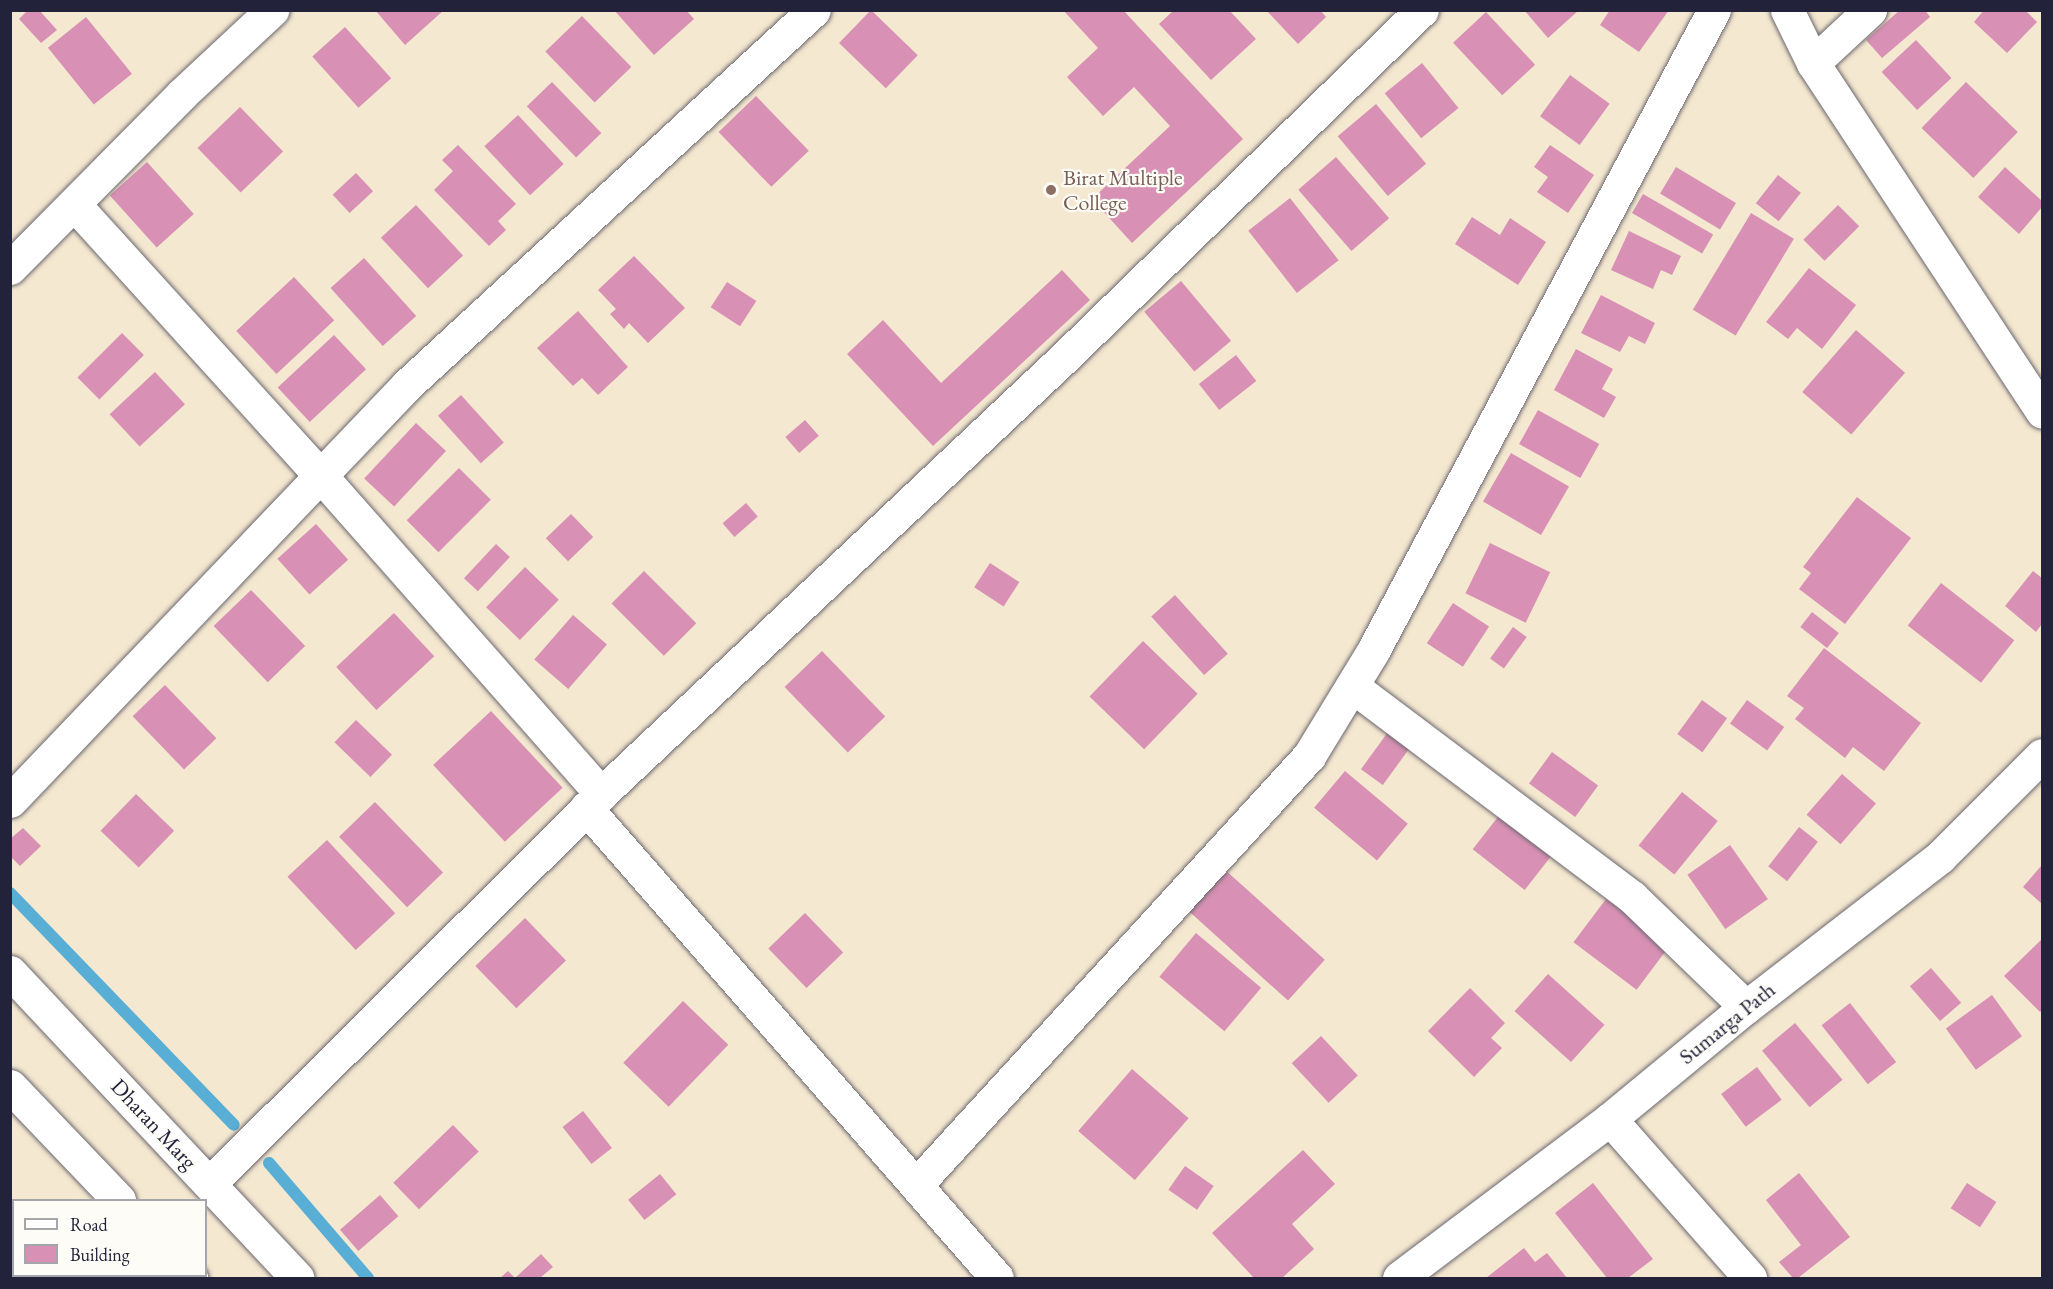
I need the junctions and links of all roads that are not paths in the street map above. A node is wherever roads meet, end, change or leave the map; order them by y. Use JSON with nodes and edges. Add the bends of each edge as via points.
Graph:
{"nodes":[{"id":1,"x":272,"y":10,"type":"edge"},
{"id":2,"x":814,"y":10,"type":"edge"},
{"id":3,"x":1422,"y":10,"type":"edge"},
{"id":4,"x":1714,"y":10,"type":"edge"},
{"id":5,"x":1787,"y":10,"type":"edge"},
{"id":6,"x":1870,"y":10,"type":"edge"},
{"id":7,"x":1813,"y":63,"type":"junction"},
{"id":8,"x":74,"y":204,"type":"junction"},
{"id":9,"x":10,"y":268,"type":"edge"},
{"id":10,"x":2043,"y":411,"type":"edge"},
{"id":11,"x":321,"y":476,"type":"junction"},
{"id":12,"x":1352,"y":686,"type":"junction"},
{"id":13,"x":2043,"y":755,"type":"edge"},
{"id":14,"x":10,"y":801,"type":"edge"},
{"id":15,"x":593,"y":801,"type":"junction"},
{"id":16,"x":10,"y":972,"type":"edge"},
{"id":17,"x":1746,"y":1006,"type":"junction"},
{"id":18,"x":10,"y":1086,"type":"edge"},
{"id":19,"x":1610,"y":1119,"type":"junction"},
{"id":20,"x":210,"y":1183,"type":"junction"},
{"id":21,"x":916,"y":1185,"type":"junction"},
{"id":22,"x":117,"y":1199,"type":"edge"},
{"id":23,"x":297,"y":1278,"type":"edge"},
{"id":24,"x":997,"y":1278,"type":"edge"},
{"id":25,"x":1399,"y":1278,"type":"edge"},
{"id":26,"x":1750,"y":1278,"type":"edge"}],
"edges":[{"from":1,"to":8,"type":"street"},
{"from":2,"to":11,"type":"street","via":[[407,385]]},
{"from":3,"to":15,"type":"street","via":[[1067,355]]},
{"from":4,"to":12,"type":"street"},
{"from":5,"to":7,"type":"street"},
{"from":6,"to":7,"type":"street"},
{"from":7,"to":10,"type":"street"},
{"from":8,"to":9,"type":"street"},
{"from":8,"to":11,"type":"street"},
{"from":11,"to":14,"type":"street"},
{"from":11,"to":15,"type":"street"},
{"from":12,"to":17,"type":"street","via":[[1632,897]]},
{"from":12,"to":21,"type":"street","via":[[1309,756]]},
{"from":13,"to":17,"type":"street","name":"Sumarga Path","via":[[1940,857]]},
{"from":15,"to":20,"type":"street"},
{"from":15,"to":21,"type":"street"},
{"from":16,"to":20,"type":"street","name":"Dharan Marg"},
{"from":17,"to":19,"type":"street","name":"Sumarga Path"},
{"from":18,"to":22,"type":"street"},
{"from":19,"to":25,"type":"street","name":"Sumarga Path"},
{"from":19,"to":26,"type":"street"},
{"from":20,"to":23,"type":"street","name":"Dharan Marg"},
{"from":21,"to":24,"type":"street"}]}
